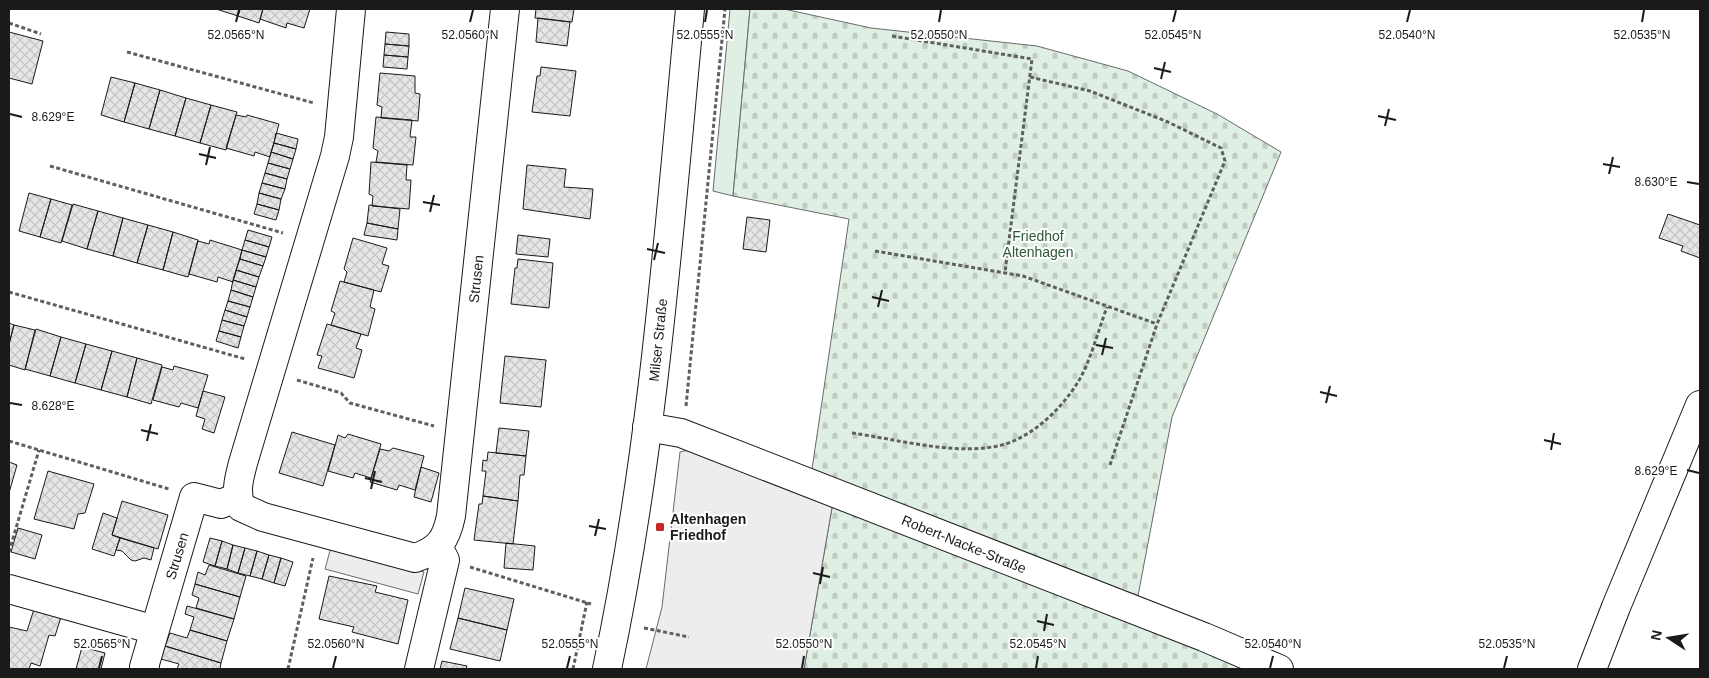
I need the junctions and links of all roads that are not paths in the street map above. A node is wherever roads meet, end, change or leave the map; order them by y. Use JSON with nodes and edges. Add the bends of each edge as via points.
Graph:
{"nodes":[{"id":1,"x":351,"y":9,"type":"edge"},
{"id":2,"x":505,"y":9,"type":"edge"},
{"id":3,"x":690,"y":9,"type":"edge"},
{"id":4,"x":1700,"y":405,"type":"edge"},
{"id":5,"x":647,"y":427,"type":"junction"},
{"id":6,"x":237,"y":497,"type":"junction"},
{"id":7,"x":441,"y":553,"type":"junction"},
{"id":8,"x":9,"y":589,"type":"edge"},
{"id":9,"x":155,"y":630,"type":"junction"},
{"id":10,"x":145,"y":669,"type":"edge"},
{"id":11,"x":420,"y":669,"type":"edge"},
{"id":12,"x":607,"y":669,"type":"edge"},
{"id":13,"x":1279,"y":669,"type":"edge"},
{"id":14,"x":1592,"y":669,"type":"edge"}],
"edges":[{"from":1,"to":6,"type":"street","via":[[335,156],[243,463]]},
{"from":2,"to":7,"type":"street","name":"Strusen","via":[[451,516]]},
{"from":3,"to":5,"type":"street","name":"Milser Straße"},
{"from":4,"to":14,"type":"street"},
{"from":5,"to":12,"type":"street","name":"Milser Straße","via":[[628,563]]},
{"from":5,"to":13,"type":"street","name":"Robert-Nacke-Straße","via":[[681,433]]},
{"from":6,"to":7,"type":"street","via":[[241,507],[249,512],[319,534],[405,557]]},
{"from":6,"to":9,"type":"street","name":"Strusen","via":[[220,504],[194,497]]},
{"from":7,"to":11,"type":"street","name":"Strusen"},
{"from":8,"to":9,"type":"street"},
{"from":9,"to":10,"type":"street","name":"Strusen"}]}
